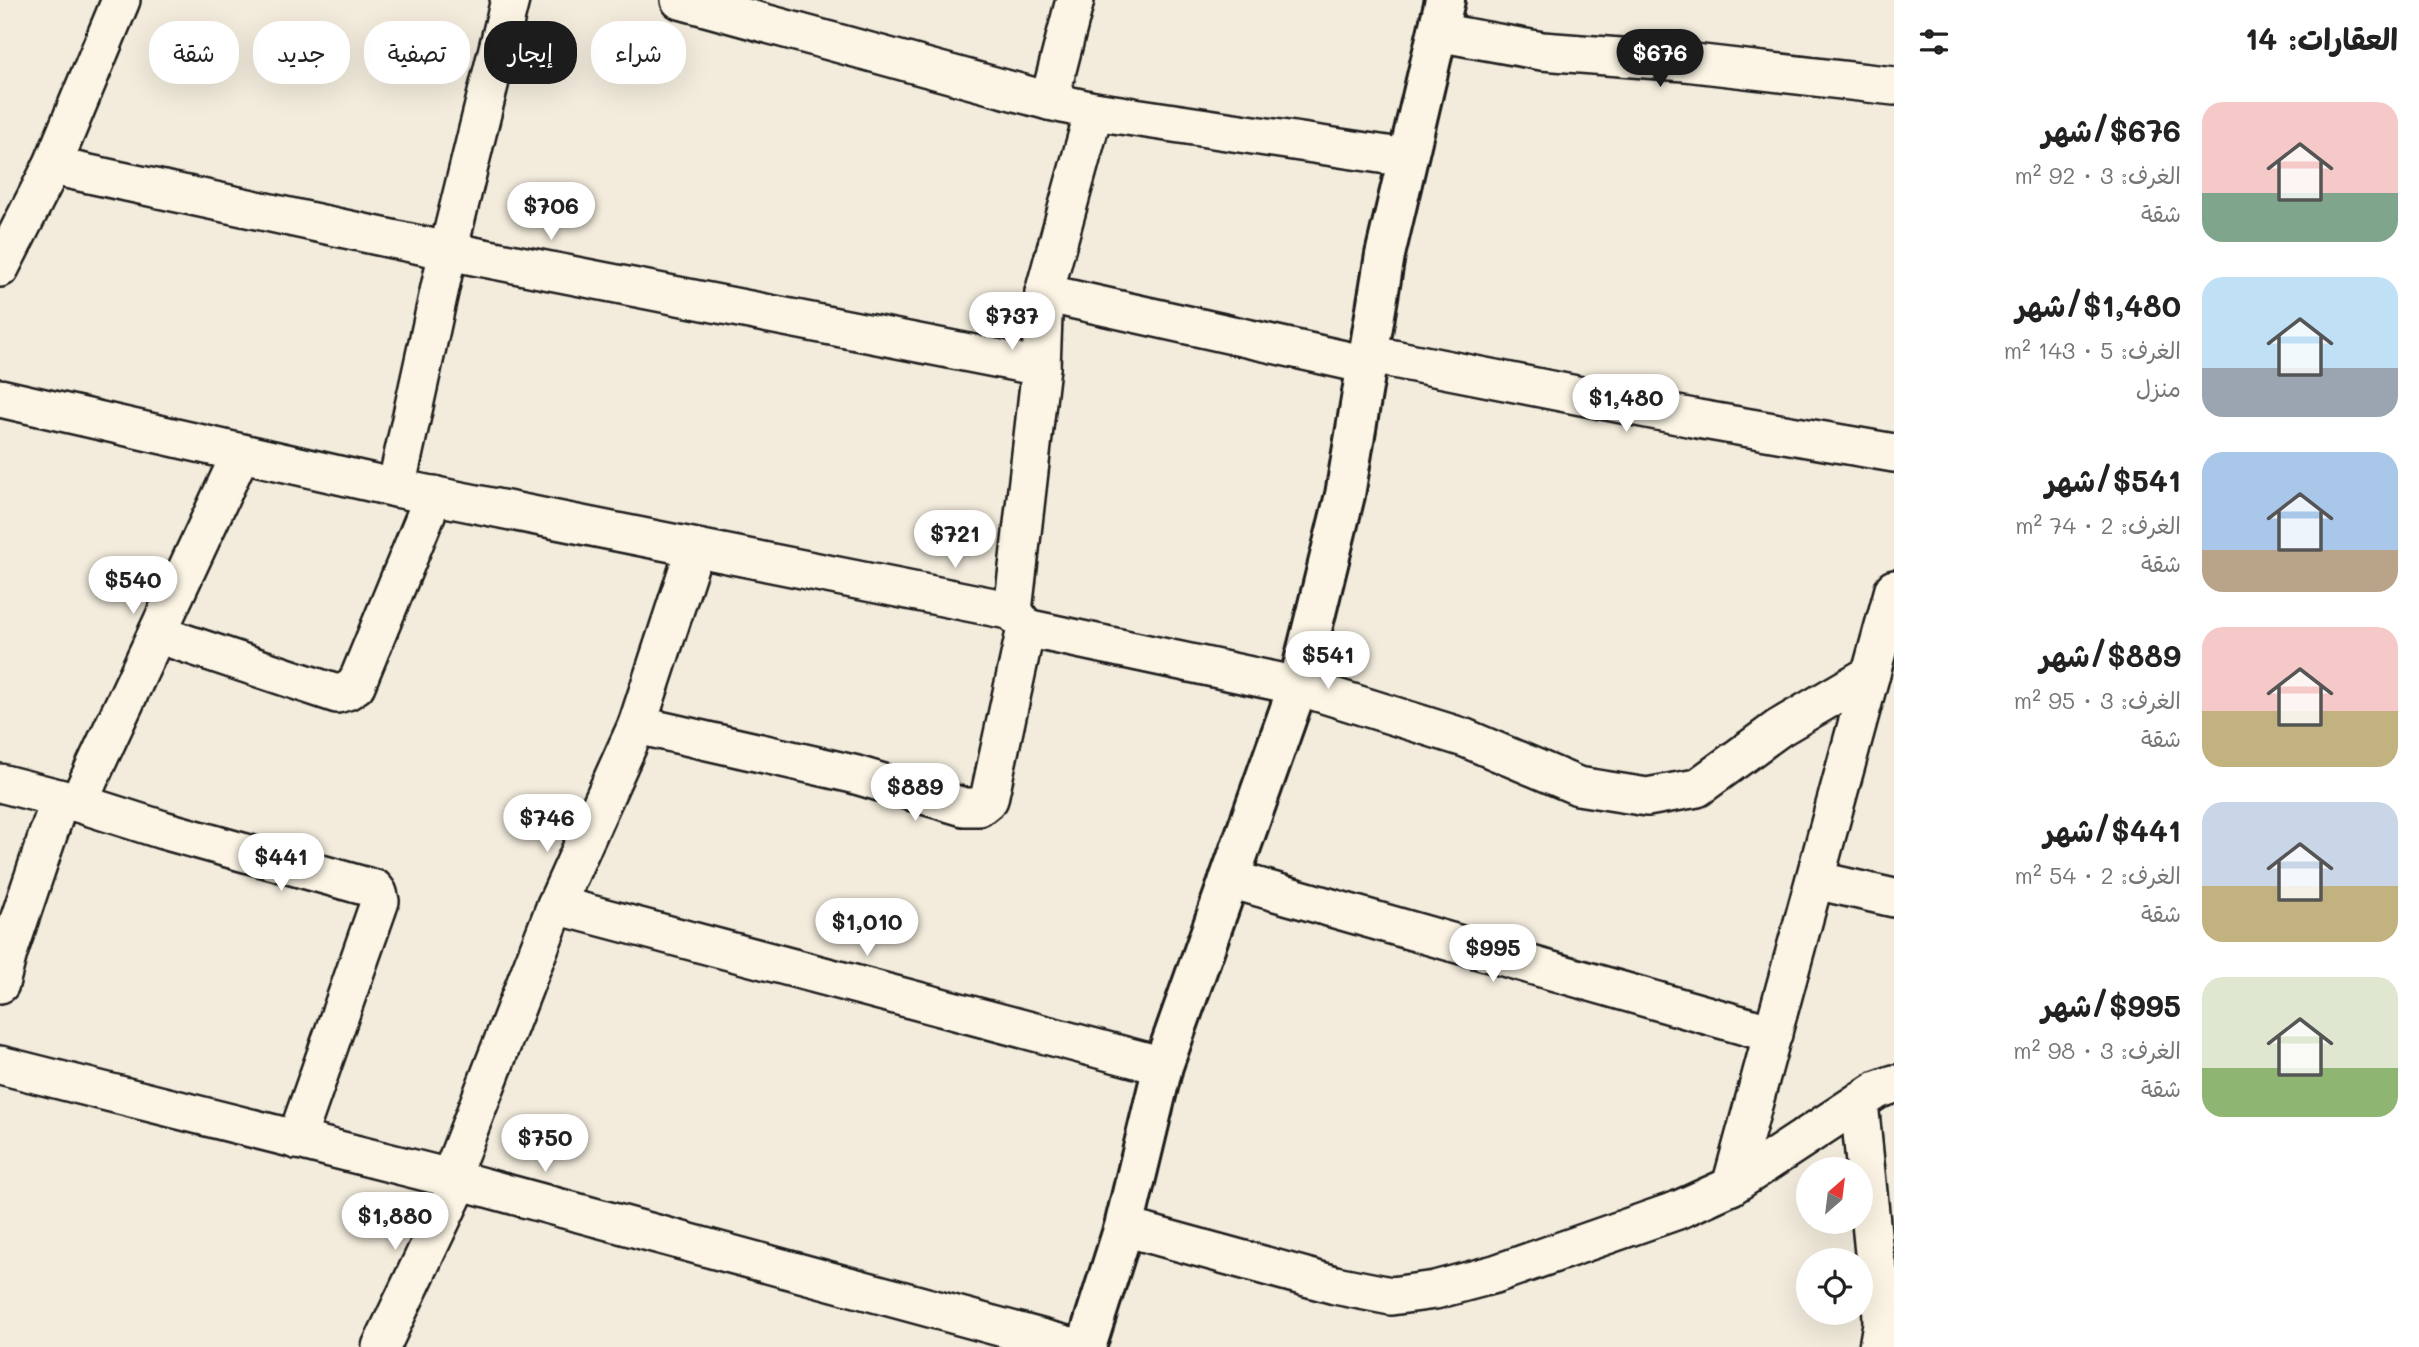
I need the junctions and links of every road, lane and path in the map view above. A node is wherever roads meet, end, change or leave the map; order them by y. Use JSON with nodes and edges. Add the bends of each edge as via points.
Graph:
{"nodes":[{"id":1,"x":121,"y":0,"type":"edge"},
{"id":2,"x":510,"y":0,"type":"edge"},
{"id":3,"x":680,"y":0,"type":"edge"},
{"id":4,"x":1076,"y":0,"type":"edge"},
{"id":5,"x":1441,"y":16,"type":"edge"},
{"id":6,"x":1894,"y":86,"type":"edge"},
{"id":7,"x":1049,"y":101,"type":"junction"},
{"id":8,"x":1094,"y":111,"type":"junction"},
{"id":9,"x":1407,"y":158,"type":"junction"},
{"id":10,"x":52,"y":166,"type":"junction"},
{"id":11,"x":448,"y":251,"type":"junction"},
{"id":12,"x":0,"y":268,"type":"edge"},
{"id":13,"x":1044,"y":293,"type":"junction"},
{"id":14,"x":1368,"y":359,"type":"junction"},
{"id":15,"x":1041,"y":367,"type":"junction"},
{"id":16,"x":0,"y":398,"type":"edge"},
{"id":17,"x":241,"y":453,"type":"junction"},
{"id":18,"x":1894,"y":453,"type":"edge"},
{"id":19,"x":396,"y":488,"type":"junction"},
{"id":20,"x":434,"y":495,"type":"junction"},
{"id":21,"x":695,"y":548,"type":"junction"},
{"id":22,"x":1894,"y":589,"type":"edge"},
{"id":23,"x":1020,"y":619,"type":"junction"},
{"id":24,"x":157,"y":634,"type":"junction"},
{"id":25,"x":1871,"y":674,"type":"junction"},
{"id":26,"x":1298,"y":686,"type":"junction"},
{"id":27,"x":637,"y":725,"type":"junction"},
{"id":28,"x":0,"y":783,"type":"edge"},
{"id":29,"x":69,"y":801,"type":"junction"},
{"id":30,"x":1230,"y":879,"type":"junction"},
{"id":31,"x":1815,"y":880,"type":"junction"},
{"id":32,"x":1894,"y":898,"type":"edge"},
{"id":33,"x":556,"y":905,"type":"junction"},
{"id":34,"x":0,"y":984,"type":"edge"},
{"id":35,"x":1773,"y":1034,"type":"junction"},
{"id":36,"x":0,"y":1065,"type":"edge"},
{"id":37,"x":1163,"y":1066,"type":"junction"},
{"id":38,"x":1894,"y":1084,"type":"edge"},
{"id":39,"x":1859,"y":1102,"type":"junction"},
{"id":40,"x":296,"y":1140,"type":"junction"},
{"id":41,"x":455,"y":1180,"type":"junction"},
{"id":42,"x":1731,"y":1186,"type":"junction"},
{"id":43,"x":1124,"y":1227,"type":"junction"},
{"id":44,"x":1885,"y":1267,"type":"edge"},
{"id":45,"x":381,"y":1347,"type":"edge"},
{"id":46,"x":1073,"y":1347,"type":"edge"},
{"id":47,"x":1086,"y":1347,"type":"edge"},
{"id":48,"x":1878,"y":1347,"type":"edge"}],
"edges":[{"from":1,"to":10,"type":"street"},
{"from":2,"to":11,"type":"street"},
{"from":3,"to":7,"type":"street"},
{"from":4,"to":7,"type":"street"},
{"from":5,"to":6,"type":"street","via":[[1542,51]]},
{"from":5,"to":9,"type":"street"},
{"from":7,"to":8,"type":"street"},
{"from":8,"to":9,"type":"street"},
{"from":8,"to":13,"type":"street"},
{"from":9,"to":14,"type":"street"},
{"from":10,"to":11,"type":"street"},
{"from":10,"to":12,"type":"street"},
{"from":11,"to":15,"type":"street"},
{"from":11,"to":19,"type":"street"},
{"from":13,"to":14,"type":"street"},
{"from":13,"to":15,"type":"street"},
{"from":14,"to":18,"type":"street"},
{"from":14,"to":26,"type":"street","via":[[1345,495]]},
{"from":15,"to":23,"type":"street"},
{"from":16,"to":17,"type":"street"},
{"from":17,"to":19,"type":"street"},
{"from":17,"to":24,"type":"street"},
{"from":19,"to":20,"type":"street"},
{"from":20,"to":21,"type":"street"},
{"from":20,"to":24,"type":"street","via":[[356,685],[347,691],[337,695]]},
{"from":21,"to":23,"type":"street"},
{"from":21,"to":27,"type":"street"},
{"from":22,"to":25,"type":"street"},
{"from":23,"to":26,"type":"street"},
{"from":23,"to":27,"type":"street","via":[[989,799],[979,807]]},
{"from":24,"to":29,"type":"street"},
{"from":25,"to":26,"type":"street","via":[[1779,728],[1697,788],[1647,797],[1578,786],[1465,738]]},
{"from":25,"to":31,"type":"street"},
{"from":26,"to":30,"type":"street"},
{"from":27,"to":33,"type":"street"},
{"from":28,"to":29,"type":"street"},
{"from":29,"to":34,"type":"street"},
{"from":29,"to":40,"type":"street","via":[[379,893]]},
{"from":30,"to":35,"type":"street"},
{"from":30,"to":37,"type":"street"},
{"from":31,"to":32,"type":"street"},
{"from":31,"to":35,"type":"street"},
{"from":33,"to":37,"type":"street"},
{"from":33,"to":41,"type":"street"},
{"from":35,"to":42,"type":"street"},
{"from":36,"to":40,"type":"street"},
{"from":37,"to":43,"type":"street"},
{"from":38,"to":39,"type":"street"},
{"from":39,"to":42,"type":"street"},
{"from":39,"to":44,"type":"street"},
{"from":40,"to":41,"type":"street"},
{"from":41,"to":45,"type":"street"},
{"from":41,"to":46,"type":"street"},
{"from":42,"to":43,"type":"street","via":[[1678,1210],[1495,1274],[1391,1296]]},
{"from":43,"to":47,"type":"street"},
{"from":44,"to":48,"type":"street"}]}
